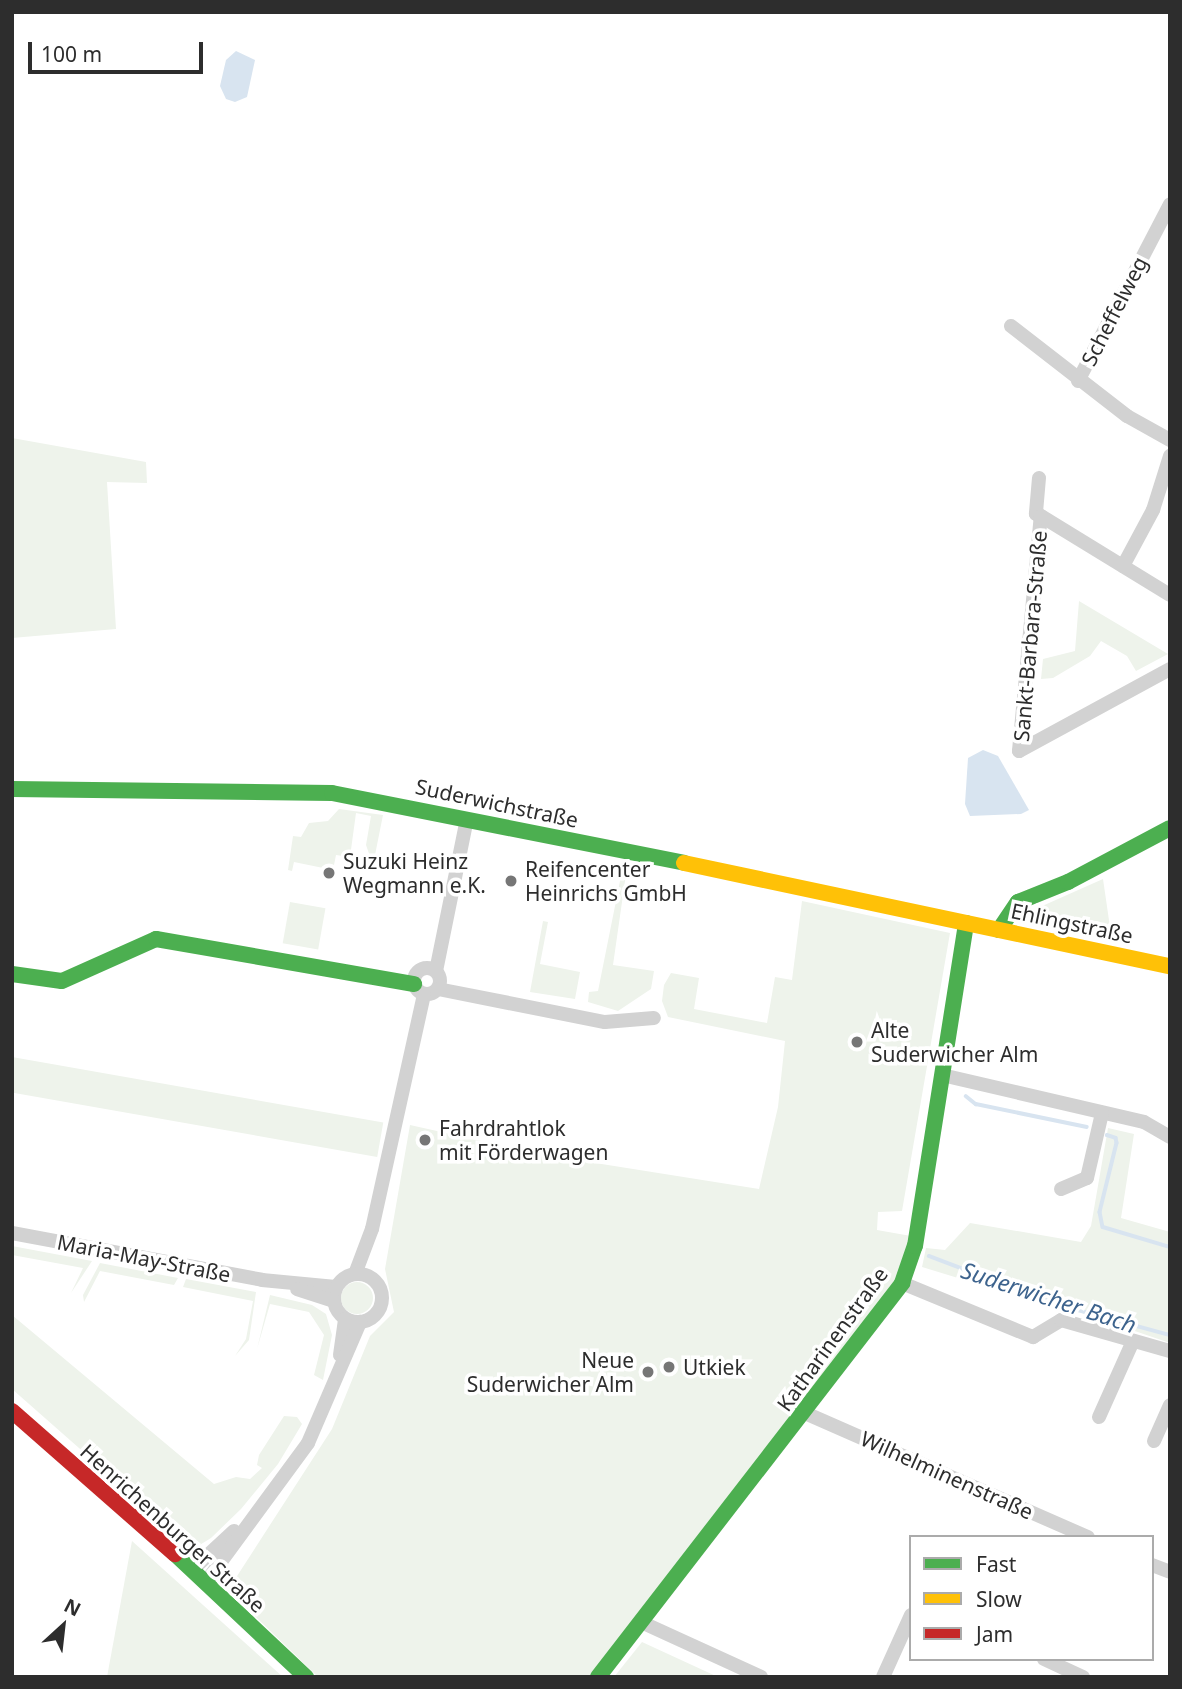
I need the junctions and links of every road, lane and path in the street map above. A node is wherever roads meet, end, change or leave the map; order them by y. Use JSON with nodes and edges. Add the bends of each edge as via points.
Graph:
{"nodes":[{"id":1,"x":1170,"y":204,"type":"edge"},
{"id":2,"x":1012,"y":326,"type":"dead end"},
{"id":3,"x":1079,"y":381,"type":"junction"},
{"id":4,"x":1170,"y":440,"type":"edge"},
{"id":5,"x":1170,"y":456,"type":"edge"},
{"id":6,"x":1039,"y":478,"type":"dead end"},
{"id":7,"x":1041,"y":516,"type":"junction"},
{"id":8,"x":1123,"y":566,"type":"junction"},
{"id":9,"x":1170,"y":595,"type":"edge"},
{"id":10,"x":1170,"y":669,"type":"edge"},
{"id":11,"x":12,"y":789,"type":"edge"},
{"id":12,"x":467,"y":818,"type":"junction"},
{"id":13,"x":1170,"y":828,"type":"edge"},
{"id":14,"x":965,"y":923,"type":"junction"},
{"id":15,"x":999,"y":930,"type":"junction"},
{"id":16,"x":1170,"y":966,"type":"edge"},
{"id":17,"x":436,"y":971,"type":"junction"},
{"id":18,"x":12,"y":974,"type":"edge"},
{"id":19,"x":438,"y":989,"type":"junction"},
{"id":20,"x":419,"y":990,"type":"junction"},
{"id":21,"x":654,"y":1018,"type":"dead end"},
{"id":22,"x":942,"y":1075,"type":"junction"},
{"id":23,"x":1102,"y":1112,"type":"junction"},
{"id":24,"x":1170,"y":1137,"type":"edge"},
{"id":25,"x":1061,"y":1189,"type":"dead end"},
{"id":26,"x":372,"y":1229,"type":"junction"},
{"id":27,"x":12,"y":1233,"type":"edge"},
{"id":28,"x":355,"y":1274,"type":"junction"},
{"id":29,"x":370,"y":1278,"type":"junction"},
{"id":30,"x":902,"y":1283,"type":"junction"},
{"id":31,"x":335,"y":1294,"type":"junction"},
{"id":32,"x":345,"y":1319,"type":"junction"},
{"id":33,"x":360,"y":1322,"type":"junction"},
{"id":34,"x":1133,"y":1341,"type":"junction"},
{"id":35,"x":1170,"y":1351,"type":"edge"},
{"id":36,"x":333,"y":1387,"type":"junction"},
{"id":37,"x":1170,"y":1405,"type":"edge"},
{"id":38,"x":12,"y":1412,"type":"edge"},
{"id":39,"x":805,"y":1413,"type":"junction"},
{"id":40,"x":1099,"y":1417,"type":"dead end"},
{"id":41,"x":1154,"y":1441,"type":"dead end"},
{"id":42,"x":272,"y":1493,"type":"junction"},
{"id":43,"x":1083,"y":1535,"type":"edge"},
{"id":44,"x":192,"y":1569,"type":"junction"},
{"id":45,"x":206,"y":1582,"type":"junction"},
{"id":46,"x":909,"y":1619,"type":"edge"},
{"id":47,"x":641,"y":1622,"type":"junction"},
{"id":48,"x":1048,"y":1661,"type":"edge"},
{"id":49,"x":306,"y":1677,"type":"edge"},
{"id":50,"x":598,"y":1677,"type":"edge"},
{"id":51,"x":761,"y":1677,"type":"edge"},
{"id":52,"x":883,"y":1677,"type":"edge"},
{"id":53,"x":1083,"y":1677,"type":"edge"}],
"edges":[{"from":1,"to":3,"type":"street","name":"Scheffelweg"},
{"from":2,"to":3,"type":"street"},
{"from":3,"to":4,"type":"street"},
{"from":5,"to":8,"type":"street","via":[[1153,510]]},
{"from":6,"to":7,"type":"street","name":"Sankt-Barbara-Straße","via":[[1037,513]]},
{"from":7,"to":8,"type":"street","name":"Sankt-Barbara-Straße"},
{"from":7,"to":10,"type":"street","name":"Sankt-Barbara-Straße","via":[[1019,751]]},
{"from":8,"to":9,"type":"street","name":"Sankt-Barbara-Straße"},
{"from":11,"to":12,"type":"street","name":"Suderwichstraße","via":[[332,793]]},
{"from":12,"to":14,"type":"street","name":"Suderwichstraße"},
{"from":12,"to":17,"type":"street"},
{"from":13,"to":15,"type":"street","via":[[1069,883],[1018,902]]},
{"from":14,"to":15,"type":"street","name":"Ehlingstraße"},
{"from":14,"to":22,"type":"street","name":"Katharinenstraße"},
{"from":15,"to":16,"type":"street","name":"Ehlingstraße"},
{"from":17,"to":19,"type":"street"},
{"from":17,"to":20,"type":"street","via":[[420,970]]},
{"from":18,"to":20,"type":"street","via":[[62,981],[156,939]]},
{"from":19,"to":20,"type":"street"},
{"from":19,"to":21,"type":"street","via":[[605,1021]]},
{"from":20,"to":26,"type":"street"},
{"from":22,"to":23,"type":"street"},
{"from":22,"to":30,"type":"street","name":"Katharinenstraße","via":[[915,1246]]},
{"from":23,"to":24,"type":"street","via":[[1144,1122]]},
{"from":23,"to":25,"type":"street","via":[[1087,1178]]},
{"from":26,"to":28,"type":"street"},
{"from":26,"to":29,"type":"street"},
{"from":27,"to":31,"type":"street","name":"Maria-May-Straße"},
{"from":28,"to":29,"type":"street"},
{"from":28,"to":31,"type":"street"},
{"from":29,"to":33,"type":"street","via":[[382,1301],[373,1317]]},
{"from":30,"to":34,"type":"street","via":[[1033,1337],[1061,1320]]},
{"from":30,"to":39,"type":"street","name":"Katharinenstraße"},
{"from":31,"to":32,"type":"street"},
{"from":32,"to":33,"type":"street"},
{"from":32,"to":36,"type":"street"},
{"from":33,"to":36,"type":"street"},
{"from":34,"to":35,"type":"street"},
{"from":34,"to":40,"type":"street"},
{"from":36,"to":42,"type":"street","via":[[308,1443]]},
{"from":37,"to":41,"type":"street"},
{"from":38,"to":44,"type":"street","name":"Henrichenburger Straße"},
{"from":39,"to":43,"type":"street","name":"Wilhelminenstraße"},
{"from":39,"to":47,"type":"street","name":"Katharinenstraße"},
{"from":42,"to":44,"type":"street"},
{"from":42,"to":45,"type":"street"},
{"from":44,"to":45,"type":"street","name":"Henrichenburger Straße"},
{"from":45,"to":49,"type":"street","name":"Henrichenburger Straße"},
{"from":46,"to":52,"type":"street"},
{"from":47,"to":50,"type":"street","name":"Katharinenstraße"},
{"from":47,"to":51,"type":"street"},
{"from":48,"to":53,"type":"street"}]}
